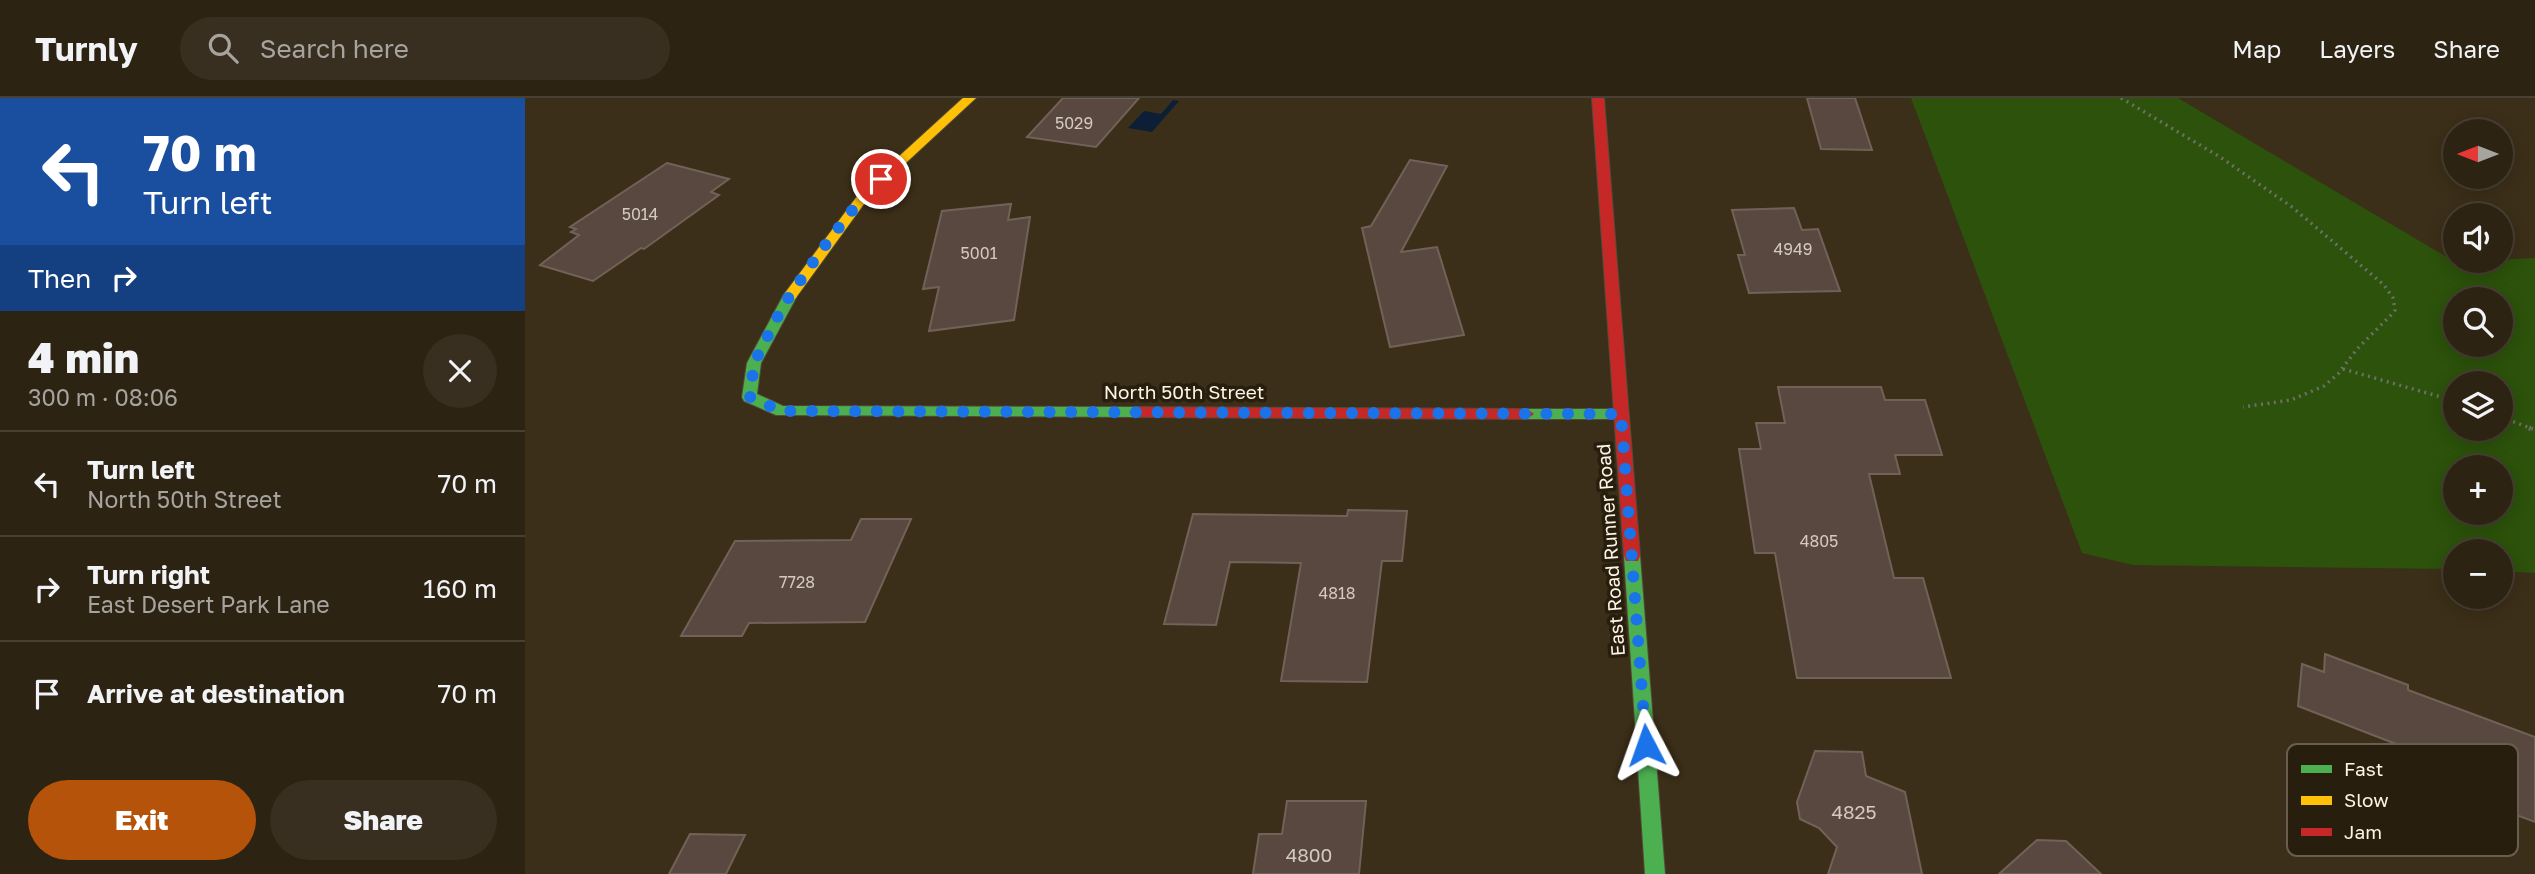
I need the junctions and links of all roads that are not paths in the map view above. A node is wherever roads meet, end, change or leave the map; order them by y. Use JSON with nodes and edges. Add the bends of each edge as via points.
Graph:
{"nodes":[{"id":1,"x":969,"y":98,"type":"edge"},
{"id":2,"x":1598,"y":98,"type":"edge"},
{"id":3,"x":1621,"y":414,"type":"junction"},
{"id":4,"x":1655,"y":874,"type":"edge"}],
"edges":[{"from":1,"to":3,"type":"street","name":"North 50th Street","via":[[865,194],[823,248],[784,304],[754,363],[750,397],[781,411]]},
{"from":2,"to":3,"type":"street","name":"East Road Runner Road"},
{"from":3,"to":4,"type":"street","name":"East Road Runner Road"}]}
